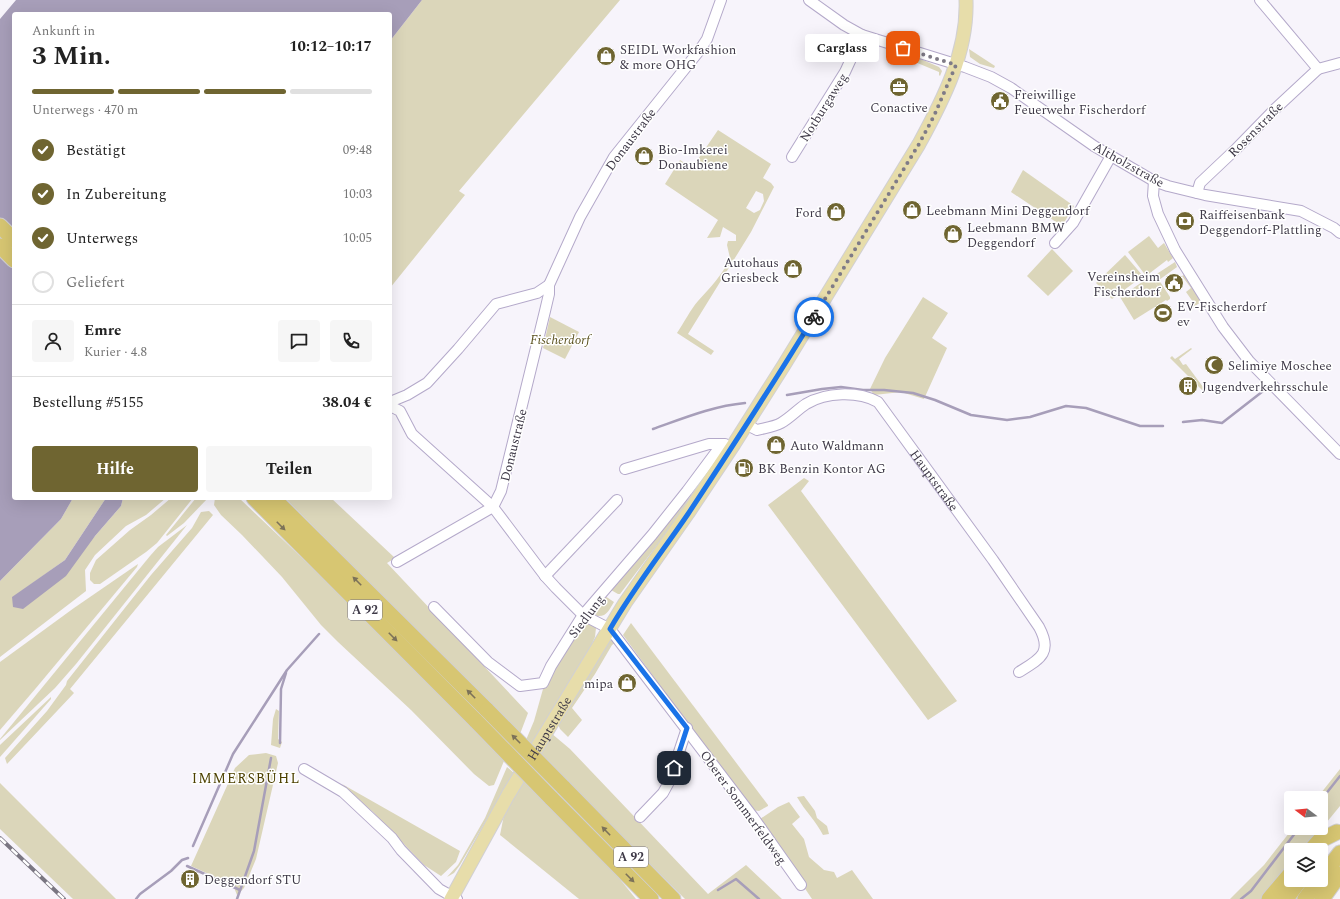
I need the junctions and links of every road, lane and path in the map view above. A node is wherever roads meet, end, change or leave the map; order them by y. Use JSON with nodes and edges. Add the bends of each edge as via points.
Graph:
{"nodes":[{"id":1,"x":721,"y":0,"type":"edge"},
{"id":2,"x":809,"y":0,"type":"edge"},
{"id":3,"x":966,"y":0,"type":"edge"},
{"id":4,"x":1260,"y":0,"type":"edge"},
{"id":5,"x":862,"y":35,"type":"junction"},
{"id":6,"x":1340,"y":63,"type":"edge"},
{"id":7,"x":956,"y":65,"type":"junction"},
{"id":8,"x":1318,"y":69,"type":"junction"},
{"id":9,"x":1111,"y":156,"type":"junction"},
{"id":10,"x":792,"y":157,"type":"dead end"},
{"id":11,"x":1154,"y":181,"type":"junction"},
{"id":12,"x":1197,"y":193,"type":"junction"},
{"id":13,"x":0,"y":226,"type":"edge"},
{"id":14,"x":1340,"y":233,"type":"edge"},
{"id":15,"x":12,"y":238,"type":"edge"},
{"id":16,"x":1055,"y":243,"type":"dead end"},
{"id":17,"x":0,"y":246,"type":"edge"},
{"id":18,"x":12,"y":258,"type":"edge"},
{"id":19,"x":549,"y":285,"type":"junction"},
{"id":20,"x":528,"y":296,"type":"junction"},
{"id":21,"x":545,"y":311,"type":"junction"},
{"id":22,"x":407,"y":396,"type":"junction"},
{"id":23,"x":392,"y":401,"type":"edge"},
{"id":24,"x":392,"y":407,"type":"edge"},
{"id":25,"x":400,"y":411,"type":"junction"},
{"id":26,"x":747,"y":425,"type":"junction"},
{"id":27,"x":728,"y":444,"type":"junction"},
{"id":28,"x":1340,"y":454,"type":"edge"},
{"id":29,"x":625,"y":469,"type":"dead end"},
{"id":30,"x":256,"y":500,"type":"edge"},
{"id":31,"x":275,"y":500,"type":"edge"},
{"id":32,"x":617,"y":500,"type":"dead end"},
{"id":33,"x":493,"y":507,"type":"junction"},
{"id":34,"x":397,"y":562,"type":"dead end"},
{"id":35,"x":545,"y":576,"type":"junction"},
{"id":36,"x":434,"y":607,"type":"dead end"},
{"id":37,"x":580,"y":611,"type":"junction"},
{"id":38,"x":610,"y":629,"type":"junction"},
{"id":39,"x":1019,"y":672,"type":"dead end"},
{"id":40,"x":687,"y":728,"type":"junction"},
{"id":41,"x":304,"y":769,"type":"dead end"},
{"id":42,"x":640,"y":818,"type":"dead end"},
{"id":43,"x":1338,"y":830,"type":"edge"},
{"id":44,"x":1317,"y":843,"type":"edge"},
{"id":45,"x":1328,"y":844,"type":"edge"},
{"id":46,"x":1340,"y":853,"type":"edge"},
{"id":47,"x":1328,"y":869,"type":"edge"},
{"id":48,"x":1340,"y":874,"type":"edge"},
{"id":49,"x":1284,"y":881,"type":"edge"},
{"id":50,"x":801,"y":886,"type":"dead end"},
{"id":51,"x":1295,"y":887,"type":"edge"},
{"id":52,"x":1314,"y":887,"type":"edge"},
{"id":53,"x":454,"y":898,"type":"edge"},
{"id":54,"x":651,"y":899,"type":"edge"},
{"id":55,"x":673,"y":899,"type":"edge"},
{"id":56,"x":1269,"y":899,"type":"edge"},
{"id":57,"x":1286,"y":899,"type":"edge"},
{"id":58,"x":1305,"y":899,"type":"edge"},
{"id":59,"x":1322,"y":899,"type":"edge"}],
"edges":[{"from":1,"to":19,"type":"street","name":"Donaustraße","via":[[707,38],[699,51],[614,157],[580,217]]},
{"from":2,"to":5,"type":"street"},
{"from":3,"to":7,"type":"main road","name":"Hauptstraße","via":[[962,46]]},
{"from":4,"to":8,"type":"street"},
{"from":5,"to":7,"type":"street"},
{"from":5,"to":10,"type":"street","name":"Notburgaweg","via":[[845,72]]},
{"from":6,"to":8,"type":"street","name":"Rosenstraße"},
{"from":7,"to":9,"type":"street","name":"Altholzstraße","via":[[991,77],[1011,88]]},
{"from":7,"to":26,"type":"main road","name":"Hauptstraße","via":[[919,144]]},
{"from":8,"to":12,"type":"street","name":"Rosenstraße","via":[[1200,183]]},
{"from":9,"to":11,"type":"street","name":"Altholzstraße"},
{"from":9,"to":16,"type":"street","via":[[1073,223]]},
{"from":11,"to":12,"type":"street","name":"Altholzstraße"},
{"from":11,"to":28,"type":"street","via":[[1153,196],[1158,214],[1175,250],[1223,327],[1250,361]]},
{"from":12,"to":14,"type":"street","name":"Altholzstraße","via":[[1300,211],[1319,219]]},
{"from":13,"to":15,"type":"highway"},
{"from":17,"to":18,"type":"highway"},
{"from":19,"to":20,"type":"street"},
{"from":19,"to":21,"type":"street","name":"Donaustraße"},
{"from":20,"to":21,"type":"street","via":[[542,304]]},
{"from":20,"to":22,"type":"street","via":[[496,304],[427,382]]},
{"from":21,"to":33,"type":"street","name":"Donaustraße","via":[[501,491]]},
{"from":22,"to":23,"type":"street"},
{"from":22,"to":25,"type":"street"},
{"from":24,"to":25,"type":"street"},
{"from":25,"to":33,"type":"street","via":[[412,434]]},
{"from":26,"to":27,"type":"main road","name":"Hauptstraße"},
{"from":26,"to":39,"type":"street","name":"Hauptstraße","via":[[757,430],[780,424],[806,404],[822,397],[869,397],[878,402],[1039,627],[1046,644],[1043,654]]},
{"from":27,"to":29,"type":"street","via":[[709,444]]},
{"from":27,"to":37,"type":"street","name":"Siedlung","via":[[652,535]]},
{"from":27,"to":38,"type":"main road","name":"Hauptstraße","via":[[688,513],[625,603]]},
{"from":30,"to":54,"type":"highway","number":"A 92","one_way":true,"bridge":true},
{"from":55,"to":31,"type":"highway","number":"A 92","one_way":true,"bridge":true},
{"from":32,"to":35,"type":"street"},
{"from":33,"to":34,"type":"street"},
{"from":33,"to":35,"type":"street","name":"Siedlung"},
{"from":35,"to":37,"type":"street","name":"Siedlung"},
{"from":36,"to":37,"type":"street","name":"Siedlung","via":[[488,662],[520,686],[543,683]]},
{"from":37,"to":38,"type":"street"},
{"from":38,"to":40,"type":"street","name":"Oberer Sommerfeldweg"},
{"from":38,"to":53,"type":"main road","name":"Hauptstraße","via":[[508,795]]},
{"from":40,"to":42,"type":"street","name":"Oberer Sommerfeldweg","via":[[669,782],[663,793]]},
{"from":40,"to":50,"type":"street","name":"Oberer Sommerfeldweg"},
{"from":41,"to":53,"type":"street","name":"Hauptstraße","via":[[343,792],[392,838],[439,889]]},
{"from":43,"to":44,"type":"highway"},
{"from":43,"to":45,"type":"highway"},
{"from":46,"to":47,"type":"highway"},
{"from":48,"to":59,"type":"highway"},
{"from":49,"to":56,"type":"highway"},
{"from":51,"to":57,"type":"highway"},
{"from":52,"to":58,"type":"highway"}]}
